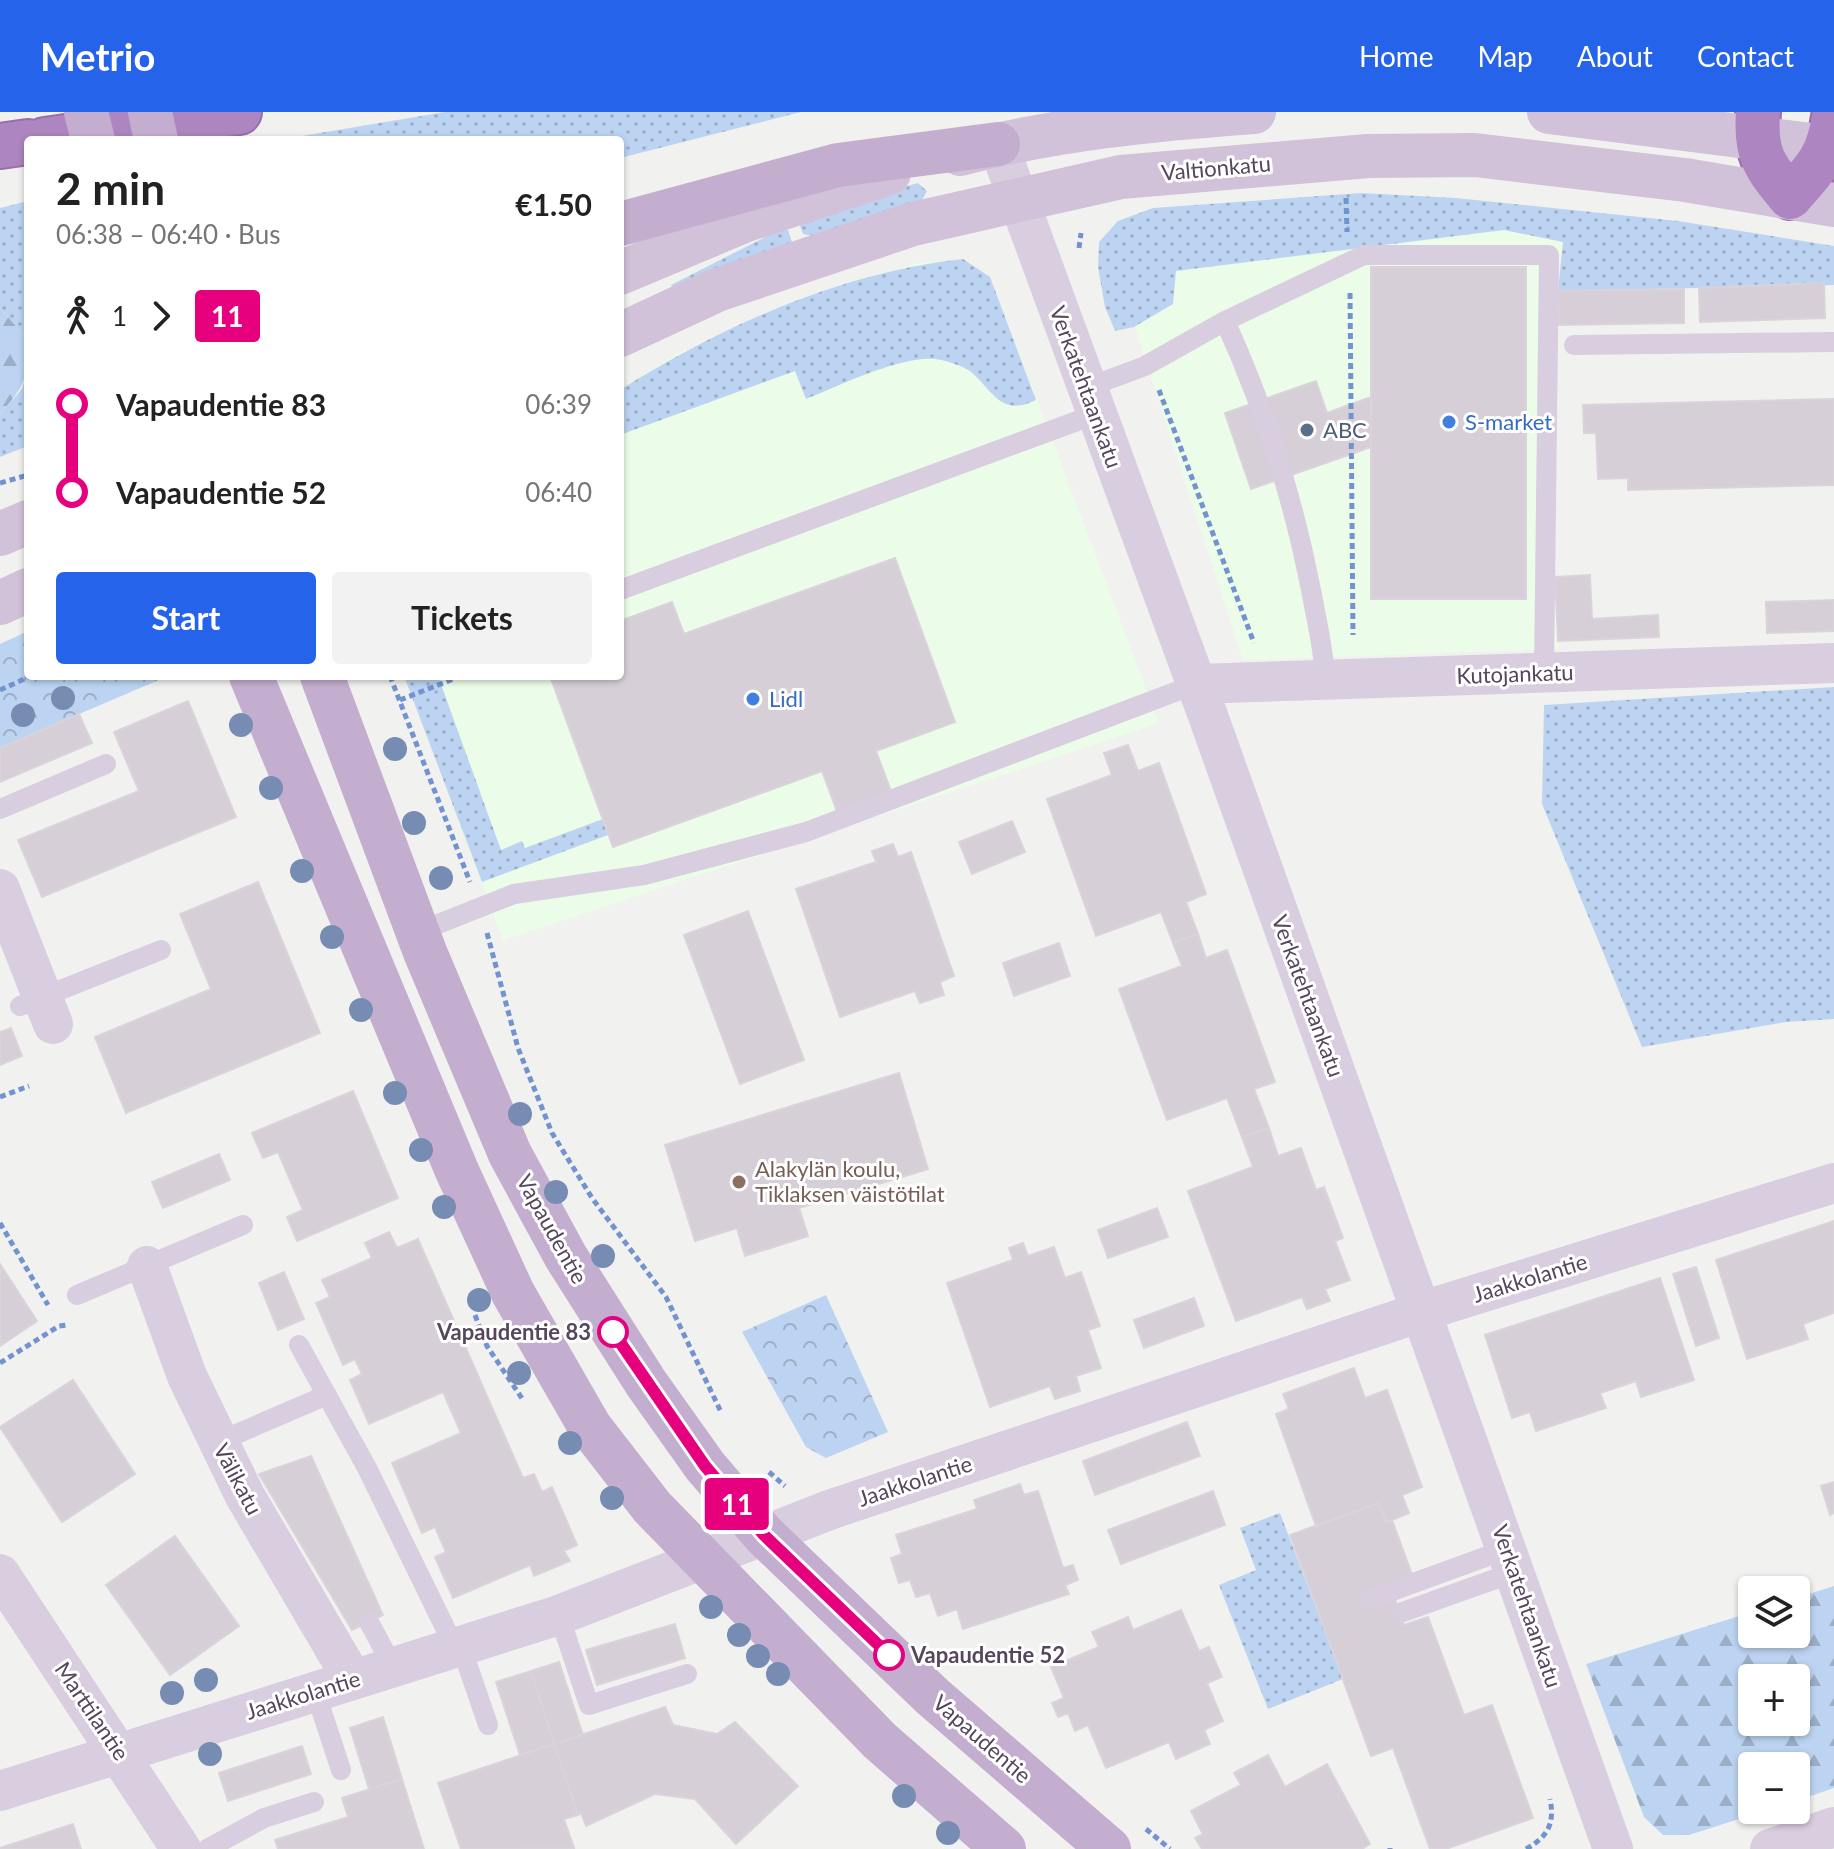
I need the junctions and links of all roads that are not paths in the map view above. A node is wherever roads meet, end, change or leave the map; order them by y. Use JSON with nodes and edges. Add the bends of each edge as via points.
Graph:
{"nodes":[{"id":1,"x":86,"y":112,"type":"edge"},
{"id":2,"x":150,"y":112,"type":"edge"},
{"id":3,"x":239,"y":112,"type":"edge"},
{"id":4,"x":1254,"y":112,"type":"edge"},
{"id":5,"x":1549,"y":112,"type":"edge"},
{"id":6,"x":1758,"y":124,"type":"edge"},
{"id":7,"x":73,"y":136,"type":"edge"},
{"id":8,"x":92,"y":136,"type":"edge"},
{"id":9,"x":155,"y":136,"type":"edge"},
{"id":10,"x":1832,"y":137,"type":"edge"},
{"id":11,"x":24,"y":143,"type":"edge"},
{"id":12,"x":998,"y":144,"type":"junction"},
{"id":13,"x":0,"y":146,"type":"edge"},
{"id":14,"x":1017,"y":197,"type":"junction"},
{"id":15,"x":1790,"y":197,"type":"junction"},
{"id":16,"x":1834,"y":205,"type":"edge"},
{"id":17,"x":624,"y":223,"type":"edge"},
{"id":18,"x":624,"y":271,"type":"edge"},
{"id":19,"x":1225,"y":321,"type":"junction"},
{"id":20,"x":624,"y":333,"type":"edge"},
{"id":21,"x":1834,"y":342,"type":"edge"},
{"id":22,"x":1574,"y":345,"type":"dead end"},
{"id":23,"x":1091,"y":401,"type":"junction"},
{"id":24,"x":24,"y":524,"type":"edge"},
{"id":25,"x":0,"y":534,"type":"edge"},
{"id":26,"x":624,"y":588,"type":"edge"},
{"id":27,"x":24,"y":592,"type":"edge"},
{"id":28,"x":0,"y":603,"type":"edge"},
{"id":29,"x":1834,"y":663,"type":"edge"},
{"id":30,"x":1324,"y":667,"type":"junction"},
{"id":31,"x":1544,"y":673,"type":"junction"},
{"id":32,"x":253,"y":680,"type":"edge"},
{"id":33,"x":324,"y":680,"type":"edge"},
{"id":34,"x":1196,"y":684,"type":"junction"},
{"id":35,"x":106,"y":764,"type":"dead end"},
{"id":36,"x":0,"y":809,"type":"edge"},
{"id":37,"x":0,"y":889,"type":"edge"},
{"id":38,"x":418,"y":932,"type":"junction"},
{"id":39,"x":161,"y":950,"type":"dead end"},
{"id":40,"x":42,"y":1017,"type":"joint"},
{"id":41,"x":1834,"y":1183,"type":"edge"},
{"id":42,"x":243,"y":1225,"type":"dead end"},
{"id":43,"x":147,"y":1266,"type":"junction"},
{"id":44,"x":77,"y":1295,"type":"dead end"},
{"id":45,"x":1423,"y":1311,"type":"junction"},
{"id":46,"x":299,"y":1345,"type":"dead end"},
{"id":47,"x":327,"y":1395,"type":"junction"},
{"id":48,"x":218,"y":1442,"type":"junction"},
{"id":49,"x":764,"y":1535,"type":"junction"},
{"id":50,"x":702,"y":1559,"type":"junction"},
{"id":51,"x":1511,"y":1560,"type":"junction"},
{"id":52,"x":0,"y":1574,"type":"edge"},
{"id":53,"x":1370,"y":1599,"type":"dead end"},
{"id":54,"x":1400,"y":1613,"type":"dead end"},
{"id":55,"x":559,"y":1615,"type":"junction"},
{"id":56,"x":369,"y":1622,"type":"dead end"},
{"id":57,"x":458,"y":1647,"type":"junction"},
{"id":58,"x":393,"y":1667,"type":"junction"},
{"id":59,"x":687,"y":1674,"type":"dead end"},
{"id":60,"x":353,"y":1680,"type":"junction"},
{"id":61,"x":315,"y":1691,"type":"junction"},
{"id":62,"x":488,"y":1725,"type":"dead end"},
{"id":63,"x":120,"y":1752,"type":"junction"},
{"id":64,"x":341,"y":1770,"type":"dead end"},
{"id":65,"x":0,"y":1791,"type":"edge"},
{"id":66,"x":314,"y":1802,"type":"dead end"},
{"id":67,"x":1834,"y":1827,"type":"edge"},
{"id":68,"x":1122,"y":1834,"type":"edge"},
{"id":69,"x":181,"y":1849,"type":"edge"},
{"id":70,"x":207,"y":1849,"type":"edge"},
{"id":71,"x":1004,"y":1849,"type":"edge"},
{"id":72,"x":1613,"y":1849,"type":"edge"},
{"id":73,"x":1770,"y":1849,"type":"edge"}],
"edges":[{"from":1,"to":8,"type":"main road","bridge":true},
{"from":2,"to":9,"type":"main road","bridge":true},
{"from":3,"to":7,"type":"highway"},
{"from":4,"to":12,"type":"main road","via":[[1166,118]]},
{"from":5,"to":6,"type":"main road"},
{"from":6,"to":10,"type":"main road"},
{"from":6,"to":15,"type":"highway","via":[[1762,164]]},
{"from":10,"to":15,"type":"highway","via":[[1820,164]]},
{"from":11,"to":13,"type":"highway"},
{"from":12,"to":14,"type":"street","name":"Verkatehtaankatu"},
{"from":12,"to":17,"type":"main road","via":[[838,165]]},
{"from":12,"to":18,"type":"main road","via":[[847,184]]},
{"from":14,"to":15,"type":"main road","name":"Valtionkatu","via":[[1121,177],[1260,163],[1475,155]]},
{"from":14,"to":20,"type":"main road","name":"Valtionkatu","via":[[913,224],[717,290]]},
{"from":14,"to":23,"type":"street","name":"Verkatehtaankatu"},
{"from":15,"to":16,"type":"main road","name":"Valtionkatu"},
{"from":19,"to":23,"type":"lane"},
{"from":19,"to":30,"type":"lane","via":[[1248,373],[1300,534]]},
{"from":19,"to":31,"type":"lane","via":[[1364,255],[1549,255]]},
{"from":21,"to":22,"type":"lane"},
{"from":23,"to":26,"type":"lane"},
{"from":23,"to":34,"type":"street","name":"Verkatehtaankatu"},
{"from":24,"to":25,"type":"main road"},
{"from":27,"to":28,"type":"main road"},
{"from":29,"to":31,"type":"street","name":"Kutojankatu"},
{"from":30,"to":31,"type":"street","name":"Kutojankatu"},
{"from":30,"to":34,"type":"street","name":"Kutojankatu"},
{"from":32,"to":50,"type":"main road","via":[[513,1293],[590,1427],[652,1507]]},
{"from":33,"to":38,"type":"main road","name":"Vapaudentie"},
{"from":34,"to":38,"type":"lane","via":[[806,832],[644,875],[514,894]]},
{"from":34,"to":45,"type":"street","name":"Verkatehtaankatu"},
{"from":35,"to":36,"type":"lane"},
{"from":37,"to":40,"type":"street"},
{"from":38,"to":49,"type":"main road","name":"Vapaudentie","via":[[510,1154],[566,1257],[654,1395]]},
{"from":39,"to":40,"type":"lane"},
{"from":41,"to":45,"type":"street","name":"Jaakkolantie"},
{"from":42,"to":43,"type":"lane"},
{"from":43,"to":44,"type":"lane"},
{"from":43,"to":48,"type":"street","name":"Välikatu","via":[[187,1376]]},
{"from":45,"to":49,"type":"street","name":"Jaakkolantie"},
{"from":45,"to":51,"type":"street","name":"Verkatehtaankatu"},
{"from":46,"to":47,"type":"lane"},
{"from":47,"to":48,"type":"lane"},
{"from":47,"to":57,"type":"lane"},
{"from":48,"to":60,"type":"street","name":"Välikatu"},
{"from":49,"to":50,"type":"street","name":"Jaakkolantie"},
{"from":49,"to":68,"type":"main road","name":"Vapaudentie","via":[[933,1697]]},
{"from":50,"to":55,"type":"street","name":"Jaakkolantie"},
{"from":50,"to":71,"type":"main road","via":[[880,1741]]},
{"from":51,"to":53,"type":"lane"},
{"from":51,"to":54,"type":"lane"},
{"from":51,"to":72,"type":"street","name":"Verkatehtaankatu"},
{"from":52,"to":63,"type":"street","name":"Marttilantie"},
{"from":55,"to":57,"type":"street","name":"Jaakkolantie"},
{"from":55,"to":59,"type":"lane","via":[[589,1705]]},
{"from":56,"to":58,"type":"lane"},
{"from":57,"to":58,"type":"street","name":"Jaakkolantie"},
{"from":57,"to":62,"type":"lane"},
{"from":58,"to":60,"type":"street","name":"Jaakkolantie"},
{"from":60,"to":61,"type":"street","name":"Jaakkolantie"},
{"from":61,"to":63,"type":"street","name":"Jaakkolantie"},
{"from":61,"to":64,"type":"lane"},
{"from":63,"to":65,"type":"street","name":"Jaakkolantie"},
{"from":63,"to":69,"type":"street","name":"Marttilantie"},
{"from":66,"to":70,"type":"lane","via":[[264,1818]]},
{"from":67,"to":73,"type":"street"}]}
